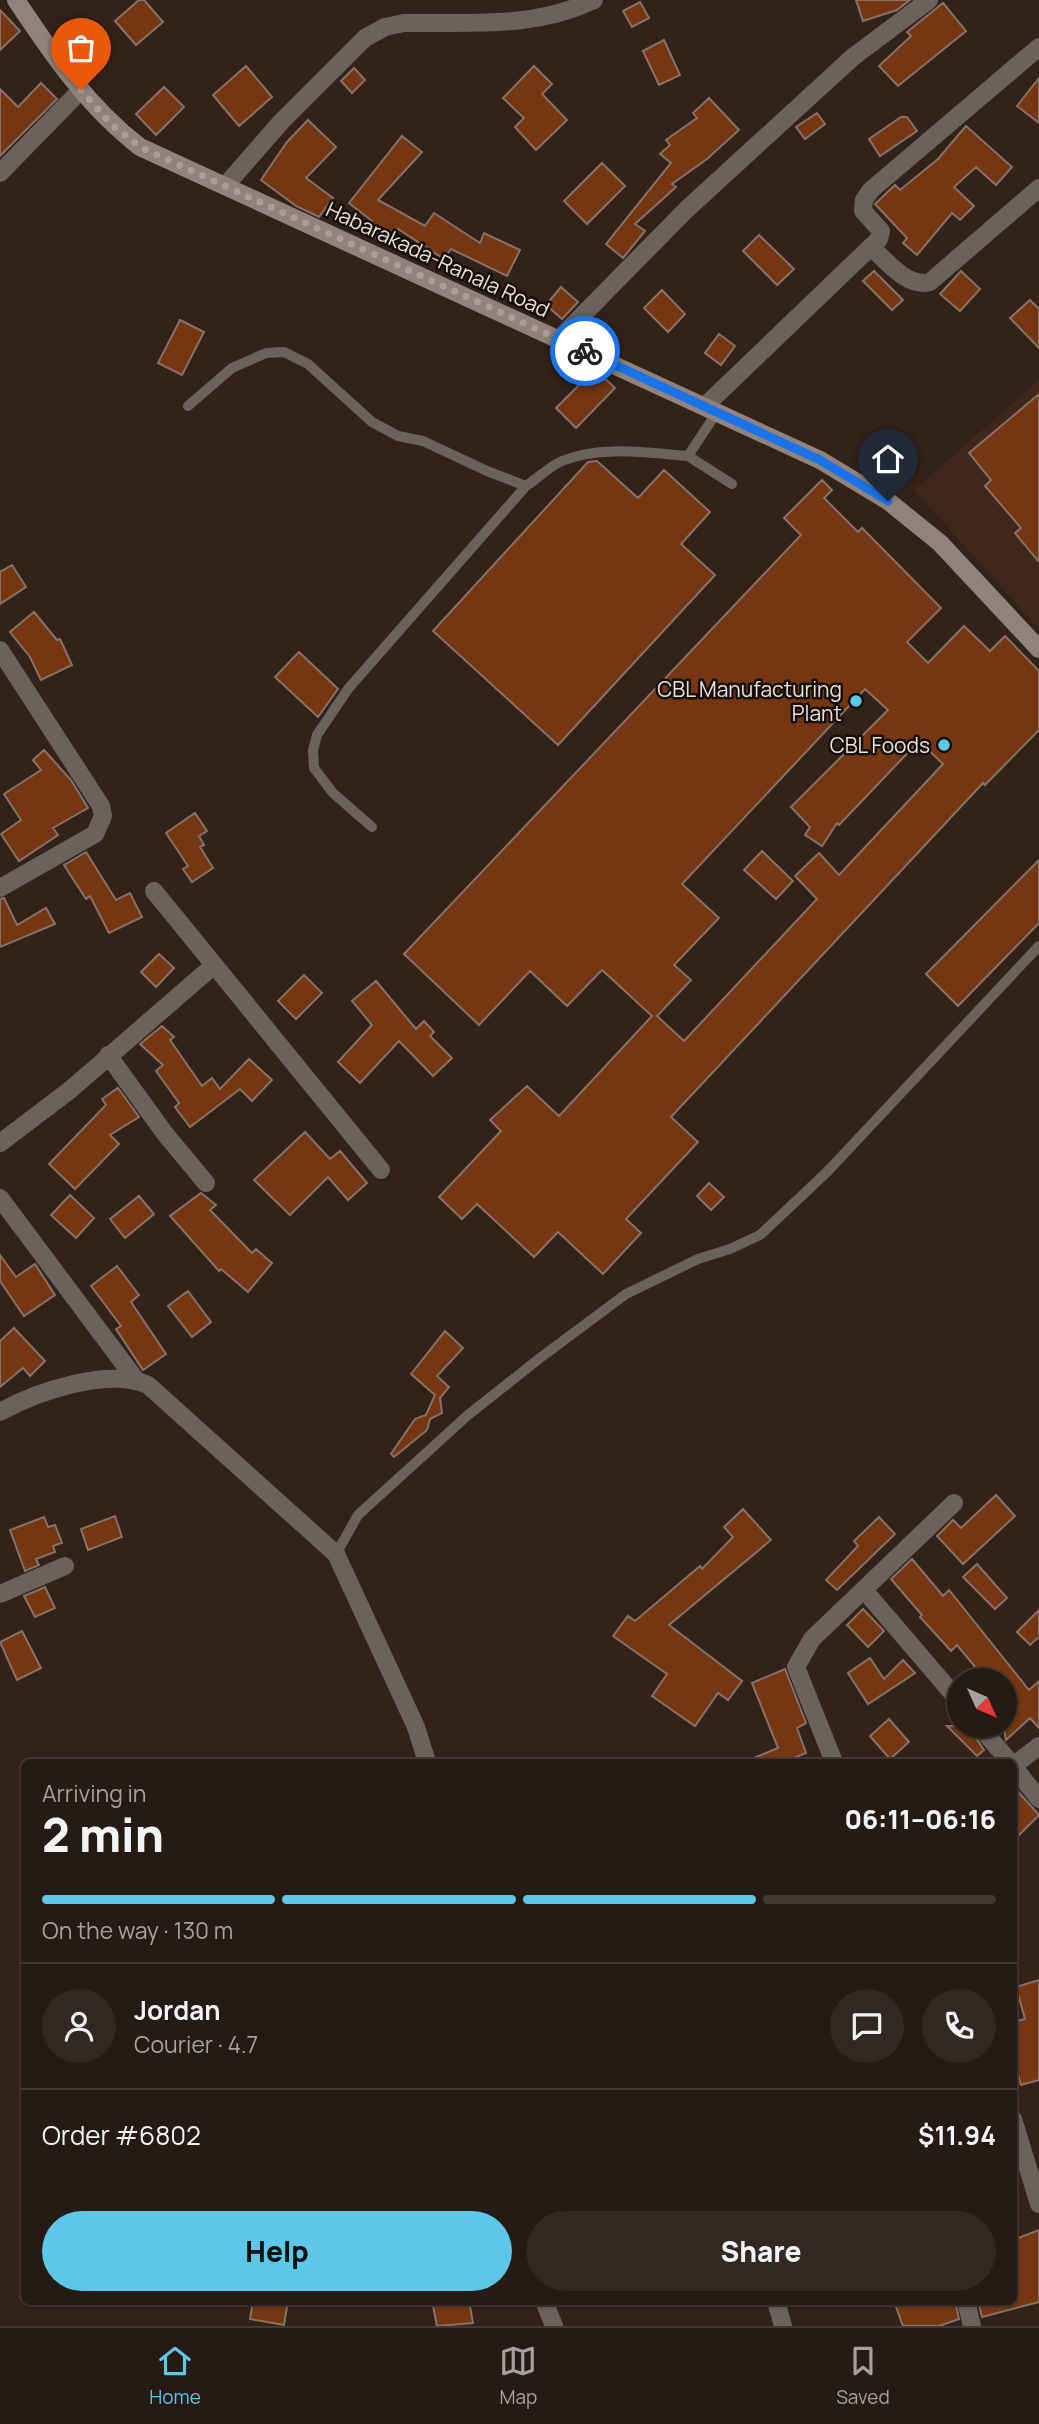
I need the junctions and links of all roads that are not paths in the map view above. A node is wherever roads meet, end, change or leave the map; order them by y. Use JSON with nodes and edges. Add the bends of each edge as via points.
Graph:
{"nodes":[{"id":1,"x":17,"y":0,"type":"edge"},
{"id":2,"x":594,"y":0,"type":"edge"},
{"id":3,"x":929,"y":0,"type":"edge"},
{"id":4,"x":1039,"y":47,"type":"edge"},
{"id":5,"x":81,"y":90,"type":"junction"},
{"id":6,"x":0,"y":173,"type":"edge"},
{"id":7,"x":225,"y":186,"type":"junction"},
{"id":8,"x":1039,"y":188,"type":"edge"},
{"id":9,"x":872,"y":248,"type":"junction"},
{"id":10,"x":559,"y":339,"type":"junction"},
{"id":11,"x":188,"y":406,"type":"dead end"},
{"id":12,"x":711,"y":409,"type":"junction"},
{"id":13,"x":688,"y":456,"type":"junction"},
{"id":14,"x":732,"y":484,"type":"dead end"},
{"id":15,"x":526,"y":486,"type":"junction"},
{"id":16,"x":1039,"y":649,"type":"edge"},
{"id":17,"x":0,"y":650,"type":"edge"},
{"id":18,"x":372,"y":827,"type":"dead end"},
{"id":19,"x":0,"y":888,"type":"edge"},
{"id":20,"x":153,"y":891,"type":"dead end"},
{"id":21,"x":1039,"y":946,"type":"edge"},
{"id":22,"x":213,"y":966,"type":"junction"},
{"id":23,"x":108,"y":1055,"type":"junction"},
{"id":24,"x":0,"y":1143,"type":"edge"},
{"id":25,"x":381,"y":1170,"type":"dead end"},
{"id":26,"x":206,"y":1183,"type":"dead end"},
{"id":27,"x":0,"y":1198,"type":"edge"},
{"id":28,"x":136,"y":1380,"type":"junction"},
{"id":29,"x":0,"y":1412,"type":"edge"},
{"id":30,"x":954,"y":1503,"type":"dead end"},
{"id":31,"x":336,"y":1554,"type":"junction"},
{"id":32,"x":65,"y":1566,"type":"dead end"},
{"id":33,"x":864,"y":1590,"type":"junction"},
{"id":34,"x":0,"y":1594,"type":"edge"},
{"id":35,"x":947,"y":1688,"type":"edge"},
{"id":36,"x":989,"y":1738,"type":"edge"},
{"id":37,"x":1039,"y":1746,"type":"edge"},
{"id":38,"x":426,"y":1759,"type":"edge"},
{"id":39,"x":833,"y":1759,"type":"edge"},
{"id":40,"x":1008,"y":1759,"type":"edge"},
{"id":41,"x":1017,"y":1762,"type":"edge"},
{"id":42,"x":1017,"y":1770,"type":"edge"},
{"id":43,"x":1039,"y":1799,"type":"edge"},
{"id":44,"x":1017,"y":2132,"type":"edge"},
{"id":45,"x":1039,"y":2204,"type":"edge"},
{"id":46,"x":546,"y":2305,"type":"edge"},
{"id":47,"x":777,"y":2305,"type":"edge"},
{"id":48,"x":967,"y":2305,"type":"edge"},
{"id":49,"x":554,"y":2326,"type":"edge"},
{"id":50,"x":783,"y":2326,"type":"edge"},
{"id":51,"x":972,"y":2326,"type":"edge"}],
"edges":[{"from":1,"to":5,"type":"main road","name":"Habarakada-Ranala Road"},
{"from":2,"to":7,"type":"street","via":[[564,14],[537,19],[385,27],[366,38],[281,122]]},
{"from":3,"to":10,"type":"street","via":[[833,75],[686,210]]},
{"from":4,"to":9,"type":"street","via":[[872,190],[863,211],[881,231]]},
{"from":5,"to":6,"type":"street"},
{"from":5,"to":7,"type":"main road","name":"Habarakada-Ranala Road","via":[[111,124],[140,147]]},
{"from":7,"to":10,"type":"main road","name":"Habarakada-Ranala Road"},
{"from":8,"to":9,"type":"street","via":[[930,282],[909,281]]},
{"from":9,"to":12,"type":"street"},
{"from":10,"to":12,"type":"main road","name":"Habarakada-Ranala Road"},
{"from":11,"to":15,"type":"lane","via":[[232,368],[284,352],[308,364],[372,422]]},
{"from":12,"to":13,"type":"lane"},
{"from":12,"to":16,"type":"main road","name":"Habarakada-Ranala Road","via":[[820,460],[888,501],[940,543]]},
{"from":13,"to":14,"type":"lane"},
{"from":13,"to":15,"type":"lane","via":[[594,454],[562,461]]},
{"from":15,"to":18,"type":"lane","via":[[348,689],[317,735],[314,768],[333,793]]},
{"from":17,"to":19,"type":"street","via":[[101,806],[103,816],[95,834]]},
{"from":20,"to":22,"type":"street"},
{"from":21,"to":31,"type":"lane","via":[[827,1172],[760,1235],[626,1294],[540,1358],[467,1415],[358,1515]]},
{"from":22,"to":23,"type":"street"},
{"from":22,"to":25,"type":"street"},
{"from":23,"to":24,"type":"street"},
{"from":23,"to":26,"type":"street"},
{"from":27,"to":28,"type":"street"},
{"from":28,"to":29,"type":"street","via":[[58,1388]]},
{"from":28,"to":31,"type":"street","via":[[148,1385]]},
{"from":30,"to":33,"type":"street"},
{"from":31,"to":38,"type":"street","via":[[416,1727]]},
{"from":32,"to":34,"type":"street"},
{"from":33,"to":35,"type":"street"},
{"from":33,"to":39,"type":"street","via":[[812,1639],[796,1667]]},
{"from":36,"to":40,"type":"street"},
{"from":37,"to":41,"type":"street"},
{"from":42,"to":43,"type":"street"},
{"from":44,"to":45,"type":"street"},
{"from":46,"to":49,"type":"street"},
{"from":47,"to":50,"type":"street"},
{"from":48,"to":51,"type":"street"}]}
